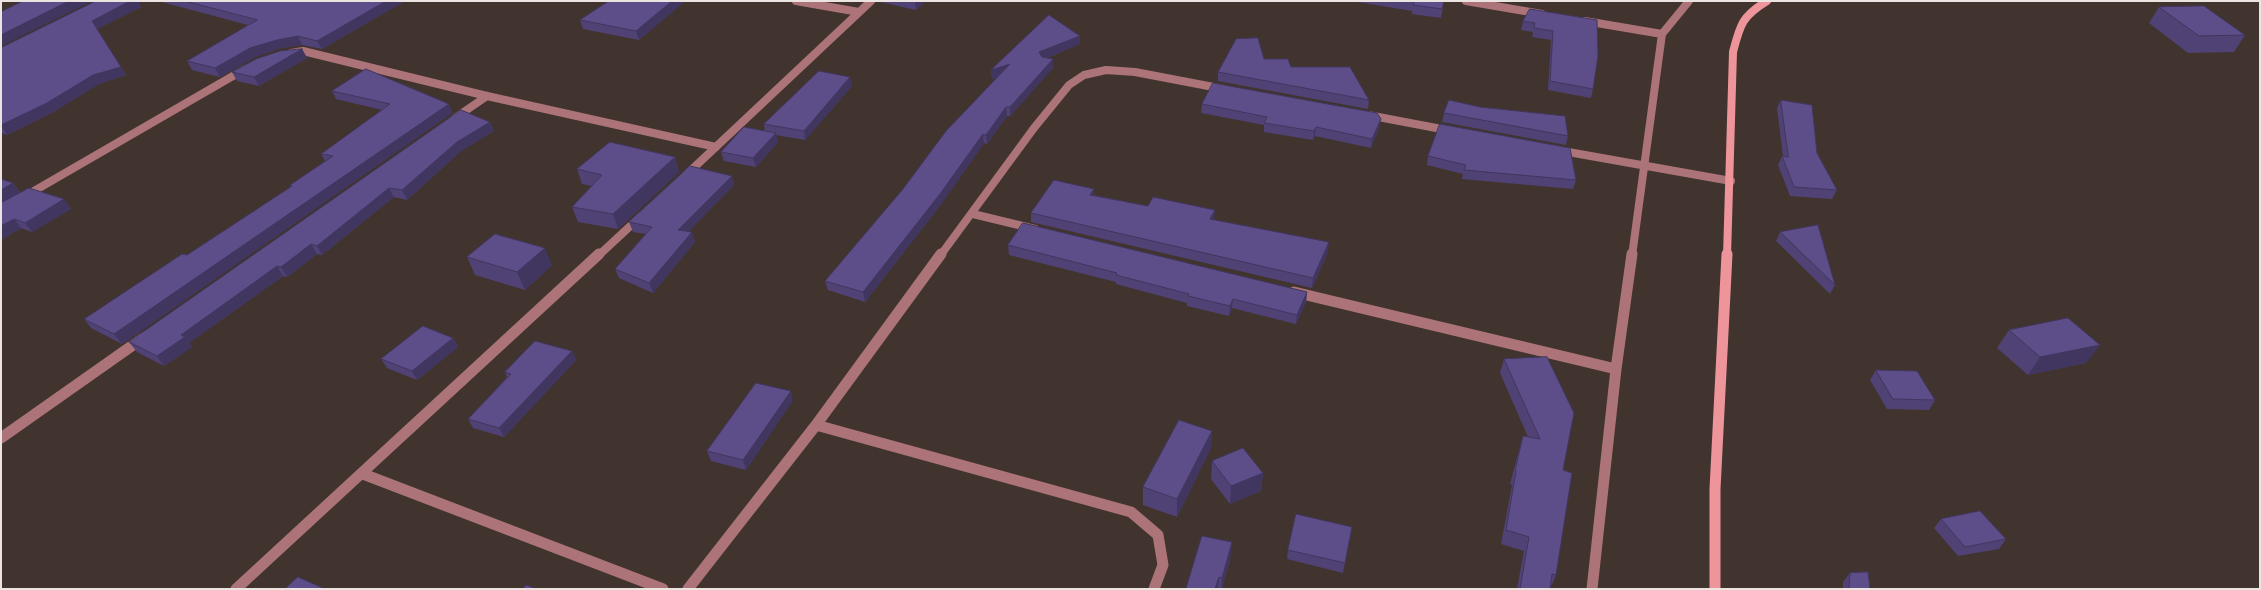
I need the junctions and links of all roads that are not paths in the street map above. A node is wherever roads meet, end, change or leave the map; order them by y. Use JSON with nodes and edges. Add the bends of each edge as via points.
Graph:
{"nodes":[{"id":1,"x":796,"y":1,"type":"edge"},
{"id":2,"x":871,"y":1,"type":"edge"},
{"id":3,"x":1466,"y":1,"type":"edge"},
{"id":4,"x":1689,"y":1,"type":"edge"},
{"id":5,"x":1767,"y":1,"type":"edge"},
{"id":6,"x":859,"y":12,"type":"junction"},
{"id":7,"x":1554,"y":16,"type":"edge"},
{"id":8,"x":1574,"y":19,"type":"edge"},
{"id":9,"x":1662,"y":34,"type":"junction"},
{"id":10,"x":282,"y":54,"type":"edge"},
{"id":11,"x":250,"y":66,"type":"edge"},
{"id":12,"x":1233,"y":90,"type":"edge"},
{"id":13,"x":487,"y":96,"type":"junction"},
{"id":14,"x":1360,"y":114,"type":"edge"},
{"id":15,"x":447,"y":124,"type":"edge"},
{"id":16,"x":1467,"y":134,"type":"edge"},
{"id":17,"x":716,"y":147,"type":"junction"},
{"id":18,"x":1545,"y":148,"type":"edge"},
{"id":19,"x":1642,"y":166,"type":"junction"},
{"id":20,"x":680,"y":180,"type":"edge"},
{"id":21,"x":1731,"y":181,"type":"junction"},
{"id":22,"x":651,"y":207,"type":"edge"},
{"id":23,"x":1,"y":210,"type":"edge"},
{"id":24,"x":973,"y":214,"type":"junction"},
{"id":25,"x":1049,"y":233,"type":"edge"},
{"id":26,"x":1280,"y":288,"type":"edge"},
{"id":27,"x":155,"y":329,"type":"edge"},
{"id":28,"x":1616,"y":370,"type":"junction"},
{"id":29,"x":816,"y":424,"type":"junction"},
{"id":30,"x":1,"y":438,"type":"edge"},
{"id":31,"x":363,"y":474,"type":"junction"},
{"id":32,"x":236,"y":589,"type":"edge"},
{"id":33,"x":663,"y":589,"type":"edge"},
{"id":34,"x":688,"y":589,"type":"edge"},
{"id":35,"x":1154,"y":589,"type":"edge"},
{"id":36,"x":1592,"y":589,"type":"edge"},
{"id":37,"x":1715,"y":589,"type":"edge"}],
"edges":[{"from":1,"to":6,"type":"street"},
{"from":2,"to":6,"type":"street"},
{"from":3,"to":7,"type":"street"},
{"from":4,"to":9,"type":"street"},
{"from":5,"to":21,"type":"street","via":[[1740,24],[1733,52]]},
{"from":6,"to":17,"type":"street"},
{"from":8,"to":9,"type":"street"},
{"from":9,"to":19,"type":"street"},
{"from":10,"to":13,"type":"street","via":[[304,51]]},
{"from":11,"to":23,"type":"street"},
{"from":12,"to":24,"type":"street","via":[[1135,72],[1106,70],[1084,75],[1063,92]]},
{"from":13,"to":15,"type":"street"},
{"from":13,"to":17,"type":"street"},
{"from":14,"to":16,"type":"street"},
{"from":17,"to":20,"type":"street"},
{"from":18,"to":19,"type":"street"},
{"from":19,"to":21,"type":"street"},
{"from":19,"to":28,"type":"street"},
{"from":21,"to":37,"type":"street","via":[[1715,490]]},
{"from":22,"to":31,"type":"street"},
{"from":24,"to":25,"type":"street"},
{"from":24,"to":29,"type":"street"},
{"from":26,"to":28,"type":"street"},
{"from":27,"to":30,"type":"street"},
{"from":28,"to":36,"type":"street"},
{"from":29,"to":34,"type":"street"},
{"from":29,"to":35,"type":"street","via":[[1131,512],[1158,535],[1163,565]]},
{"from":31,"to":32,"type":"street"},
{"from":31,"to":33,"type":"street"}]}
